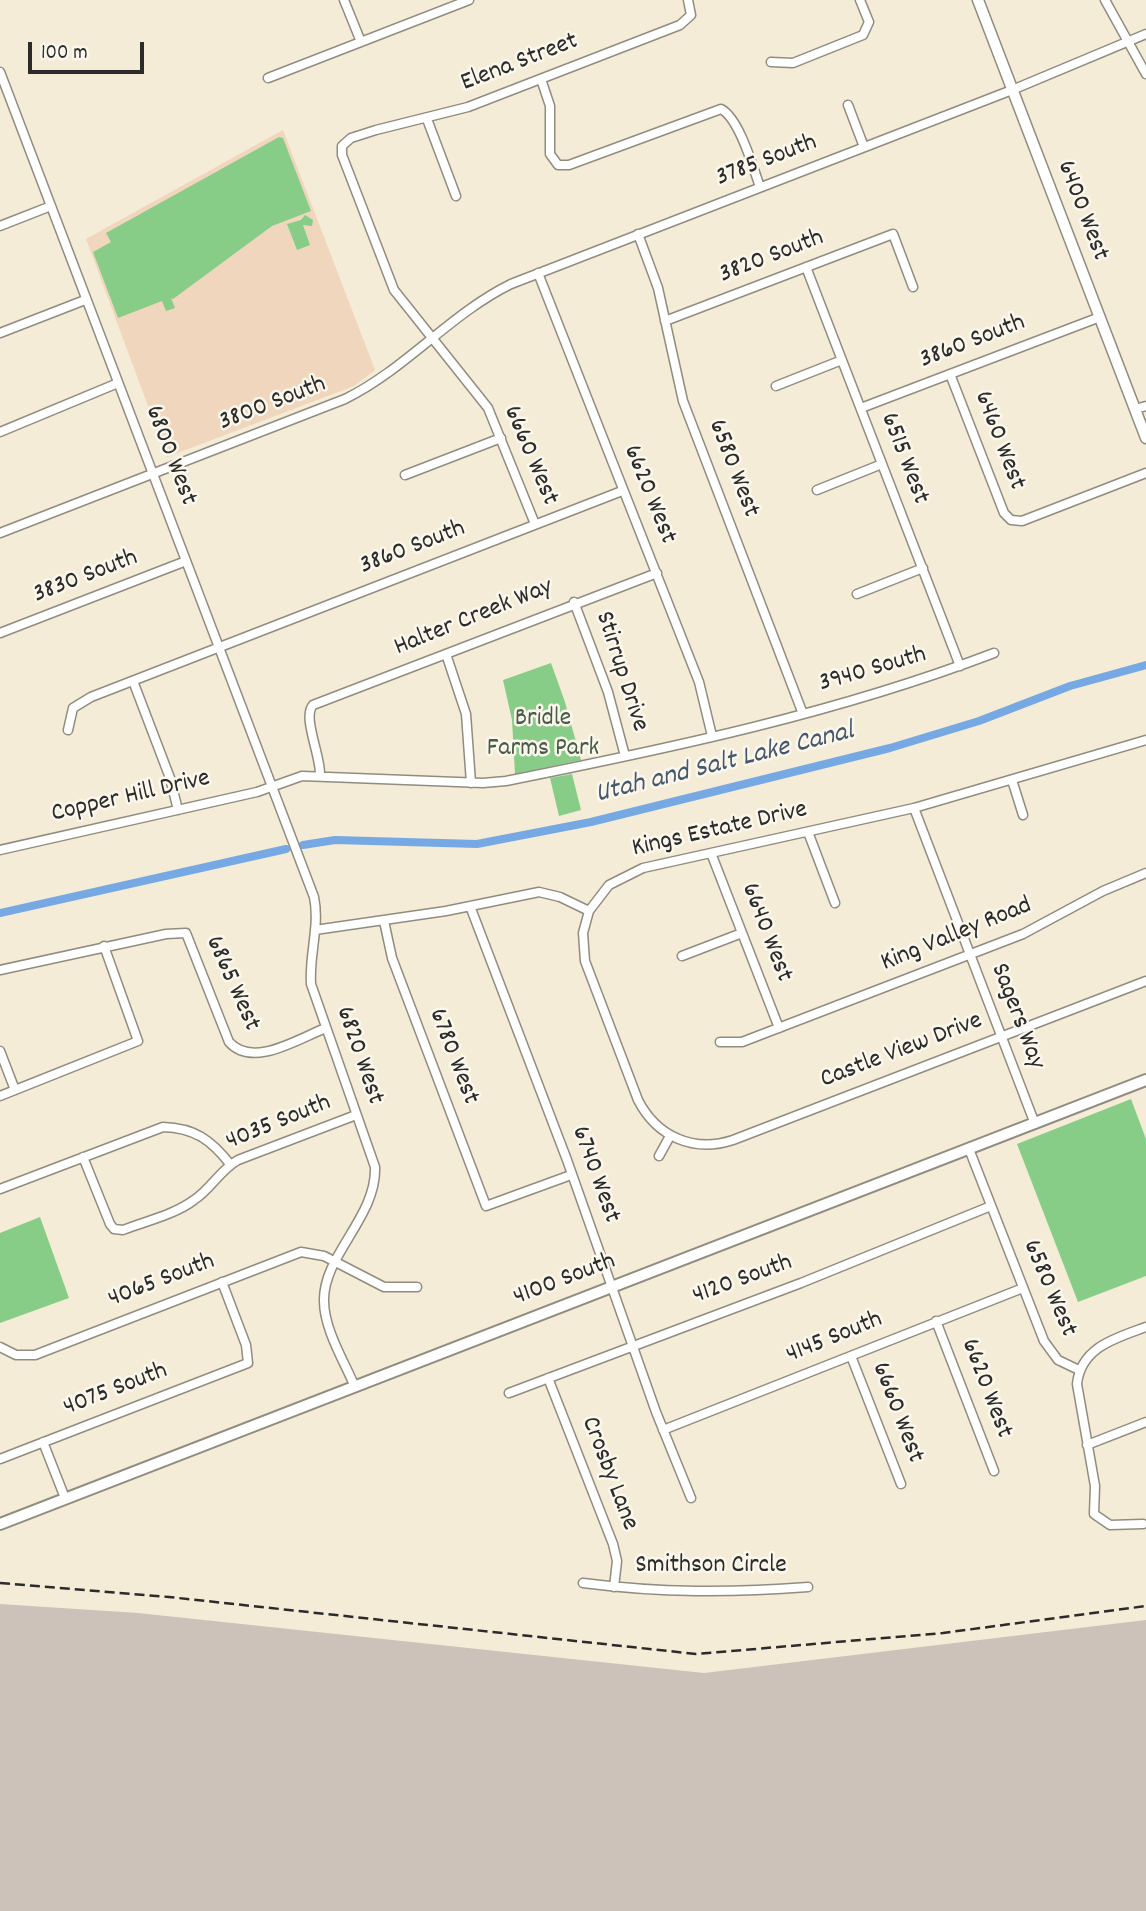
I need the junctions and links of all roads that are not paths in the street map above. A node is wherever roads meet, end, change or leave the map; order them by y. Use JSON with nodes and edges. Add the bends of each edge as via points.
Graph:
{"nodes":[{"id":1,"x":344,"y":0,"type":"edge"},
{"id":2,"x":469,"y":0,"type":"edge"},
{"id":3,"x":688,"y":0,"type":"edge"},
{"id":4,"x":860,"y":0,"type":"edge"},
{"id":5,"x":978,"y":0,"type":"edge"},
{"id":6,"x":1105,"y":0,"type":"edge"},
{"id":7,"x":1146,"y":34,"type":"edge"},
{"id":8,"x":361,"y":42,"type":"junction"},
{"id":9,"x":1129,"y":44,"type":"junction"},
{"id":10,"x":771,"y":62,"type":"dead end"},
{"id":11,"x":0,"y":72,"type":"edge"},
{"id":12,"x":1146,"y":74,"type":"edge"},
{"id":13,"x":268,"y":78,"type":"dead end"},
{"id":14,"x":541,"y":79,"type":"junction"},
{"id":15,"x":1012,"y":90,"type":"junction"},
{"id":16,"x":848,"y":105,"type":"dead end"},
{"id":17,"x":427,"y":119,"type":"junction"},
{"id":18,"x":344,"y":143,"type":"joint"},
{"id":19,"x":864,"y":146,"type":"junction"},
{"id":20,"x":760,"y":187,"type":"junction"},
{"id":21,"x":456,"y":196,"type":"dead end"},
{"id":22,"x":51,"y":206,"type":"junction"},
{"id":23,"x":0,"y":226,"type":"edge"},
{"id":24,"x":638,"y":234,"type":"junction"},
{"id":25,"x":806,"y":267,"type":"junction"},
{"id":26,"x":538,"y":272,"type":"junction"},
{"id":27,"x":914,"y":287,"type":"dead end"},
{"id":28,"x":85,"y":300,"type":"junction"},
{"id":29,"x":1100,"y":317,"type":"junction"},
{"id":30,"x":665,"y":321,"type":"junction"},
{"id":31,"x":0,"y":333,"type":"edge"},
{"id":32,"x":431,"y":338,"type":"junction"},
{"id":33,"x":842,"y":360,"type":"junction"},
{"id":34,"x":950,"y":374,"type":"junction"},
{"id":35,"x":118,"y":383,"type":"junction"},
{"id":36,"x":776,"y":386,"type":"dead end"},
{"id":37,"x":1146,"y":405,"type":"edge"},
{"id":38,"x":861,"y":408,"type":"junction"},
{"id":39,"x":1135,"y":410,"type":"junction"},
{"id":40,"x":0,"y":432,"type":"edge"},
{"id":41,"x":501,"y":438,"type":"junction"},
{"id":42,"x":1146,"y":438,"type":"edge"},
{"id":43,"x":882,"y":464,"type":"junction"},
{"id":44,"x":154,"y":473,"type":"junction"},
{"id":45,"x":1146,"y":473,"type":"edge"},
{"id":46,"x":405,"y":475,"type":"dead end"},
{"id":47,"x":817,"y":490,"type":"dead end"},
{"id":48,"x":622,"y":491,"type":"junction"},
{"id":49,"x":535,"y":524,"type":"junction"},
{"id":50,"x":0,"y":533,"type":"edge"},
{"id":51,"x":186,"y":561,"type":"junction"},
{"id":52,"x":923,"y":568,"type":"junction"},
{"id":53,"x":657,"y":573,"type":"junction"},
{"id":54,"x":857,"y":594,"type":"dead end"},
{"id":55,"x":574,"y":602,"type":"junction"},
{"id":56,"x":0,"y":633,"type":"edge"},
{"id":57,"x":219,"y":647,"type":"junction"},
{"id":58,"x":994,"y":653,"type":"dead end"},
{"id":59,"x":446,"y":654,"type":"junction"},
{"id":60,"x":960,"y":666,"type":"junction"},
{"id":61,"x":133,"y":681,"type":"junction"},
{"id":62,"x":803,"y":713,"type":"junction"},
{"id":63,"x":68,"y":730,"type":"dead end"},
{"id":64,"x":712,"y":736,"type":"junction"},
{"id":65,"x":1146,"y":740,"type":"edge"},
{"id":66,"x":625,"y":756,"type":"junction"},
{"id":67,"x":320,"y":775,"type":"junction"},
{"id":68,"x":1012,"y":780,"type":"junction"},
{"id":69,"x":471,"y":783,"type":"junction"},
{"id":70,"x":271,"y":787,"type":"junction"},
{"id":71,"x":914,"y":808,"type":"junction"},
{"id":72,"x":178,"y":810,"type":"junction"},
{"id":73,"x":1023,"y":815,"type":"dead end"},
{"id":74,"x":808,"y":831,"type":"junction"},
{"id":75,"x":0,"y":850,"type":"edge"},
{"id":76,"x":711,"y":853,"type":"junction"},
{"id":77,"x":298,"y":855,"type":"joint"},
{"id":78,"x":1146,"y":873,"type":"edge"},
{"id":79,"x":835,"y":903,"type":"dead end"},
{"id":80,"x":470,"y":906,"type":"junction"},
{"id":81,"x":589,"y":911,"type":"junction"},
{"id":82,"x":384,"y":921,"type":"junction"},
{"id":83,"x":315,"y":930,"type":"junction"},
{"id":84,"x":742,"y":933,"type":"junction"},
{"id":85,"x":104,"y":946,"type":"junction"},
{"id":86,"x":970,"y":955,"type":"junction"},
{"id":87,"x":682,"y":956,"type":"dead end"},
{"id":88,"x":0,"y":970,"type":"edge"},
{"id":89,"x":1146,"y":981,"type":"edge"},
{"id":90,"x":326,"y":1028,"type":"junction"},
{"id":91,"x":779,"y":1028,"type":"junction"},
{"id":92,"x":1001,"y":1036,"type":"junction"},
{"id":93,"x":720,"y":1042,"type":"dead end"},
{"id":94,"x":0,"y":1051,"type":"edge"},
{"id":95,"x":1146,"y":1080,"type":"edge"},
{"id":96,"x":15,"y":1090,"type":"junction"},
{"id":97,"x":0,"y":1096,"type":"edge"},
{"id":98,"x":356,"y":1115,"type":"junction"},
{"id":99,"x":1035,"y":1124,"type":"junction"},
{"id":100,"x":670,"y":1136,"type":"junction"},
{"id":101,"x":969,"y":1149,"type":"junction"},
{"id":102,"x":659,"y":1156,"type":"dead end"},
{"id":103,"x":83,"y":1157,"type":"junction"},
{"id":104,"x":230,"y":1164,"type":"junction"},
{"id":105,"x":571,"y":1175,"type":"junction"},
{"id":106,"x":0,"y":1189,"type":"edge"},
{"id":107,"x":991,"y":1206,"type":"junction"},
{"id":108,"x":337,"y":1263,"type":"junction"},
{"id":109,"x":222,"y":1282,"type":"junction"},
{"id":110,"x":417,"y":1287,"type":"dead end"},
{"id":111,"x":612,"y":1287,"type":"junction"},
{"id":112,"x":1023,"y":1288,"type":"junction"},
{"id":113,"x":936,"y":1321,"type":"junction"},
{"id":114,"x":1146,"y":1327,"type":"edge"},
{"id":115,"x":633,"y":1344,"type":"junction"},
{"id":116,"x":2,"y":1349,"type":"edge"},
{"id":117,"x":851,"y":1356,"type":"junction"},
{"id":118,"x":1080,"y":1370,"type":"junction"},
{"id":119,"x":548,"y":1378,"type":"junction"},
{"id":120,"x":355,"y":1387,"type":"junction"},
{"id":121,"x":509,"y":1393,"type":"dead end"},
{"id":122,"x":1146,"y":1422,"type":"edge"},
{"id":123,"x":663,"y":1430,"type":"junction"},
{"id":124,"x":43,"y":1442,"type":"junction"},
{"id":125,"x":1087,"y":1445,"type":"junction"},
{"id":126,"x":0,"y":1459,"type":"edge"},
{"id":127,"x":994,"y":1471,"type":"dead end"},
{"id":128,"x":901,"y":1484,"type":"dead end"},
{"id":129,"x":65,"y":1498,"type":"junction"},
{"id":130,"x":691,"y":1498,"type":"dead end"},
{"id":131,"x":0,"y":1524,"type":"edge"},
{"id":132,"x":1143,"y":1524,"type":"dead end"},
{"id":133,"x":583,"y":1583,"type":"dead end"},
{"id":134,"x":614,"y":1587,"type":"junction"},
{"id":135,"x":808,"y":1587,"type":"dead end"}],
"edges":[{"from":1,"to":8,"type":"street"},
{"from":2,"to":8,"type":"street"},
{"from":3,"to":14,"type":"street","name":"Elena Street","via":[[691,15],[683,24]]},
{"from":4,"to":10,"type":"street","via":[[869,22],[863,35],[793,63]]},
{"from":5,"to":15,"type":"street","name":"6400 West"},
{"from":6,"to":9,"type":"street"},
{"from":7,"to":9,"type":"street","name":"3785 South"},
{"from":8,"to":13,"type":"street"},
{"from":9,"to":12,"type":"street"},
{"from":9,"to":15,"type":"street","name":"3785 South"},
{"from":11,"to":22,"type":"street","name":"6800 West"},
{"from":14,"to":17,"type":"street","name":"Elena Street"},
{"from":14,"to":20,"type":"street","via":[[550,106],[550,154],[555,164],[562,166],[721,109],[736,126]]},
{"from":15,"to":19,"type":"street","name":"3785 South"},
{"from":15,"to":29,"type":"street","name":"6400 West"},
{"from":16,"to":19,"type":"street"},
{"from":17,"to":18,"type":"street","name":"Elena Street","via":[[376,130]]},
{"from":17,"to":21,"type":"street"},
{"from":18,"to":32,"type":"street","name":"6660 West","via":[[342,155],[392,284]]},
{"from":19,"to":20,"type":"street","name":"3785 South"},
{"from":20,"to":24,"type":"street","name":"3785 South"},
{"from":22,"to":23,"type":"street"},
{"from":22,"to":28,"type":"street","name":"6800 West"},
{"from":24,"to":26,"type":"street","name":"3785 South"},
{"from":24,"to":30,"type":"street","name":"6580 West","via":[[657,283]]},
{"from":25,"to":27,"type":"street","name":"3820 South","via":[[893,234]]},
{"from":25,"to":30,"type":"street","name":"3820 South"},
{"from":25,"to":33,"type":"street","name":"6515 West"},
{"from":26,"to":32,"type":"street","name":"3800 South","via":[[490,294]]},
{"from":26,"to":48,"type":"street","name":"6620 West"},
{"from":28,"to":31,"type":"street"},
{"from":28,"to":35,"type":"street","name":"6800 West"},
{"from":29,"to":34,"type":"street","name":"3860 South"},
{"from":29,"to":39,"type":"street","name":"6400 West"},
{"from":30,"to":62,"type":"street","name":"6580 West","via":[[683,401]]},
{"from":32,"to":41,"type":"street","name":"6660 West","via":[[488,408]]},
{"from":32,"to":44,"type":"street","name":"3800 South","via":[[354,395]]},
{"from":33,"to":36,"type":"street"},
{"from":33,"to":38,"type":"street","name":"6515 West"},
{"from":34,"to":38,"type":"street","name":"3860 South"},
{"from":34,"to":45,"type":"street","name":"6460 West","via":[[1004,513],[1011,520],[1022,521]]},
{"from":35,"to":40,"type":"street"},
{"from":35,"to":44,"type":"street","name":"6800 West"},
{"from":37,"to":39,"type":"street"},
{"from":38,"to":43,"type":"street","name":"6515 West"},
{"from":39,"to":42,"type":"street","name":"6400 West"},
{"from":41,"to":46,"type":"street"},
{"from":41,"to":49,"type":"street","name":"6660 West"},
{"from":43,"to":47,"type":"street"},
{"from":43,"to":52,"type":"street","name":"6515 West"},
{"from":44,"to":50,"type":"street","name":"3800 South"},
{"from":44,"to":51,"type":"street","name":"6800 West"},
{"from":48,"to":49,"type":"street","name":"3860 South"},
{"from":48,"to":53,"type":"street","name":"6620 West"},
{"from":49,"to":57,"type":"street","name":"3860 South"},
{"from":51,"to":56,"type":"street","name":"3830 South"},
{"from":51,"to":57,"type":"street","name":"6800 West"},
{"from":52,"to":54,"type":"street"},
{"from":52,"to":60,"type":"street","name":"6515 West"},
{"from":53,"to":55,"type":"street","name":"Halter Creek Way"},
{"from":53,"to":64,"type":"street","name":"6620 West","via":[[702,690]]},
{"from":55,"to":59,"type":"street","name":"Halter Creek Way"},
{"from":55,"to":66,"type":"street","name":"Stirrup Drive","via":[[608,692]]},
{"from":57,"to":61,"type":"street","name":"3860 South"},
{"from":57,"to":70,"type":"street","name":"6800 West"},
{"from":58,"to":60,"type":"street","name":"3940 South"},
{"from":59,"to":67,"type":"street","name":"Halter Creek Way","via":[[316,703],[309,710]]},
{"from":59,"to":69,"type":"street","via":[[466,714]]},
{"from":60,"to":62,"type":"street","name":"3940 South"},
{"from":61,"to":63,"type":"street","name":"3860 South","via":[[76,705]]},
{"from":61,"to":72,"type":"street"},
{"from":62,"to":64,"type":"street","name":"3940 South"},
{"from":64,"to":66,"type":"street","name":"3940 South"},
{"from":65,"to":68,"type":"street","name":"Kings Estate Drive"},
{"from":66,"to":69,"type":"street","name":"3940 South","via":[[506,781]]},
{"from":67,"to":69,"type":"street","name":"Copper Hill Drive"},
{"from":67,"to":70,"type":"street","name":"Copper Hill Drive"},
{"from":68,"to":71,"type":"street","name":"Kings Estate Drive"},
{"from":68,"to":73,"type":"street"},
{"from":70,"to":72,"type":"street","name":"Copper Hill Drive"},
{"from":70,"to":77,"type":"street","name":"6800 West"},
{"from":71,"to":74,"type":"street","name":"Kings Estate Drive"},
{"from":71,"to":86,"type":"street","name":"Sagers Way"},
{"from":72,"to":75,"type":"street","name":"Copper Hill Drive"},
{"from":74,"to":76,"type":"street","name":"Kings Estate Drive"},
{"from":74,"to":79,"type":"street"},
{"from":76,"to":81,"type":"street","name":"Kings Estate Drive","via":[[625,875],[609,885]]},
{"from":76,"to":84,"type":"street","name":"6640 West"},
{"from":77,"to":83,"type":"street","name":"6820 West","via":[[314,897]]},
{"from":78,"to":86,"type":"street","name":"King Valley Road"},
{"from":80,"to":81,"type":"street","via":[[539,892]]},
{"from":80,"to":82,"type":"street"},
{"from":80,"to":105,"type":"street","name":"6740 West"},
{"from":81,"to":100,"type":"street","via":[[582,940],[587,968],[638,1100],[650,1119]]},
{"from":82,"to":83,"type":"street"},
{"from":82,"to":105,"type":"street","name":"6780 West","via":[[392,958],[486,1206]]},
{"from":83,"to":90,"type":"street","name":"6820 West","via":[[312,984]]},
{"from":84,"to":87,"type":"street"},
{"from":84,"to":91,"type":"street","name":"6640 West"},
{"from":85,"to":88,"type":"street"},
{"from":85,"to":90,"type":"street","name":"6865 West","via":[[186,933],[226,1036],[240,1051],[254,1055]]},
{"from":85,"to":96,"type":"street","via":[[138,1041]]},
{"from":86,"to":91,"type":"street","name":"King Valley Road"},
{"from":86,"to":92,"type":"street","name":"Sagers Way"},
{"from":89,"to":92,"type":"street","name":"Castle View Drive"},
{"from":90,"to":98,"type":"street","name":"6820 West"},
{"from":91,"to":93,"type":"street","name":"King Valley Road","via":[[742,1042]]},
{"from":92,"to":99,"type":"street","name":"Sagers Way"},
{"from":92,"to":100,"type":"street","name":"Castle View Drive","via":[[726,1142],[693,1144]]},
{"from":94,"to":96,"type":"street"},
{"from":95,"to":99,"type":"main road","name":"4100 South"},
{"from":96,"to":97,"type":"street"},
{"from":98,"to":104,"type":"street","name":"4035 South"},
{"from":98,"to":108,"type":"street","name":"6820 West","via":[[375,1167],[374,1186]]},
{"from":99,"to":101,"type":"main road","name":"4100 South"},
{"from":100,"to":102,"type":"street"},
{"from":101,"to":107,"type":"street","name":"6580 West"},
{"from":101,"to":111,"type":"main road","name":"4100 South"},
{"from":103,"to":104,"type":"street","via":[[163,1127],[194,1131],[208,1139]]},
{"from":103,"to":104,"type":"street","name":"4035 South","via":[[112,1227],[123,1230],[188,1204]]},
{"from":103,"to":106,"type":"street"},
{"from":105,"to":111,"type":"street","name":"6740 West"},
{"from":107,"to":112,"type":"street","name":"6580 West"},
{"from":107,"to":115,"type":"street","name":"4120 South","via":[[801,1283]]},
{"from":108,"to":109,"type":"street","name":"4065 South","via":[[302,1252]]},
{"from":108,"to":110,"type":"street","name":"4065 South","via":[[384,1287]]},
{"from":108,"to":120,"type":"street","via":[[328,1279],[324,1304]]},
{"from":109,"to":116,"type":"street","name":"4065 South","via":[[35,1354]]},
{"from":109,"to":124,"type":"street","name":"4075 South","via":[[246,1345],[248,1363]]},
{"from":111,"to":115,"type":"street","name":"6740 West"},
{"from":111,"to":120,"type":"main road","name":"4100 South"},
{"from":112,"to":113,"type":"street","name":"4145 South"},
{"from":112,"to":118,"type":"street","name":"6580 West","via":[[1046,1346],[1058,1360]]},
{"from":113,"to":117,"type":"street","name":"4145 South"},
{"from":113,"to":127,"type":"street","name":"6620 West"},
{"from":114,"to":118,"type":"street","via":[[1098,1347]]},
{"from":115,"to":119,"type":"street","name":"4120 South"},
{"from":115,"to":123,"type":"street","name":"6740 West"},
{"from":117,"to":123,"type":"street","name":"4145 South"},
{"from":117,"to":128,"type":"street","name":"6660 West"},
{"from":118,"to":125,"type":"street","name":"6580 West","via":[[1077,1396]]},
{"from":119,"to":121,"type":"street","name":"4120 South"},
{"from":119,"to":134,"type":"street","name":"Crosby Lane","via":[[613,1544],[617,1561]]},
{"from":120,"to":129,"type":"main road","name":"4100 South"},
{"from":122,"to":125,"type":"street"},
{"from":123,"to":130,"type":"street","name":"6740 West"},
{"from":124,"to":126,"type":"street","name":"4075 South"},
{"from":124,"to":129,"type":"street"},
{"from":125,"to":132,"type":"street","name":"6580 West","via":[[1095,1516],[1110,1525]]},
{"from":129,"to":131,"type":"main road","name":"4100 South"},
{"from":133,"to":134,"type":"street","name":"Smithson Circle"},
{"from":134,"to":135,"type":"street","name":"Smithson Circle","via":[[706,1593]]}]}
